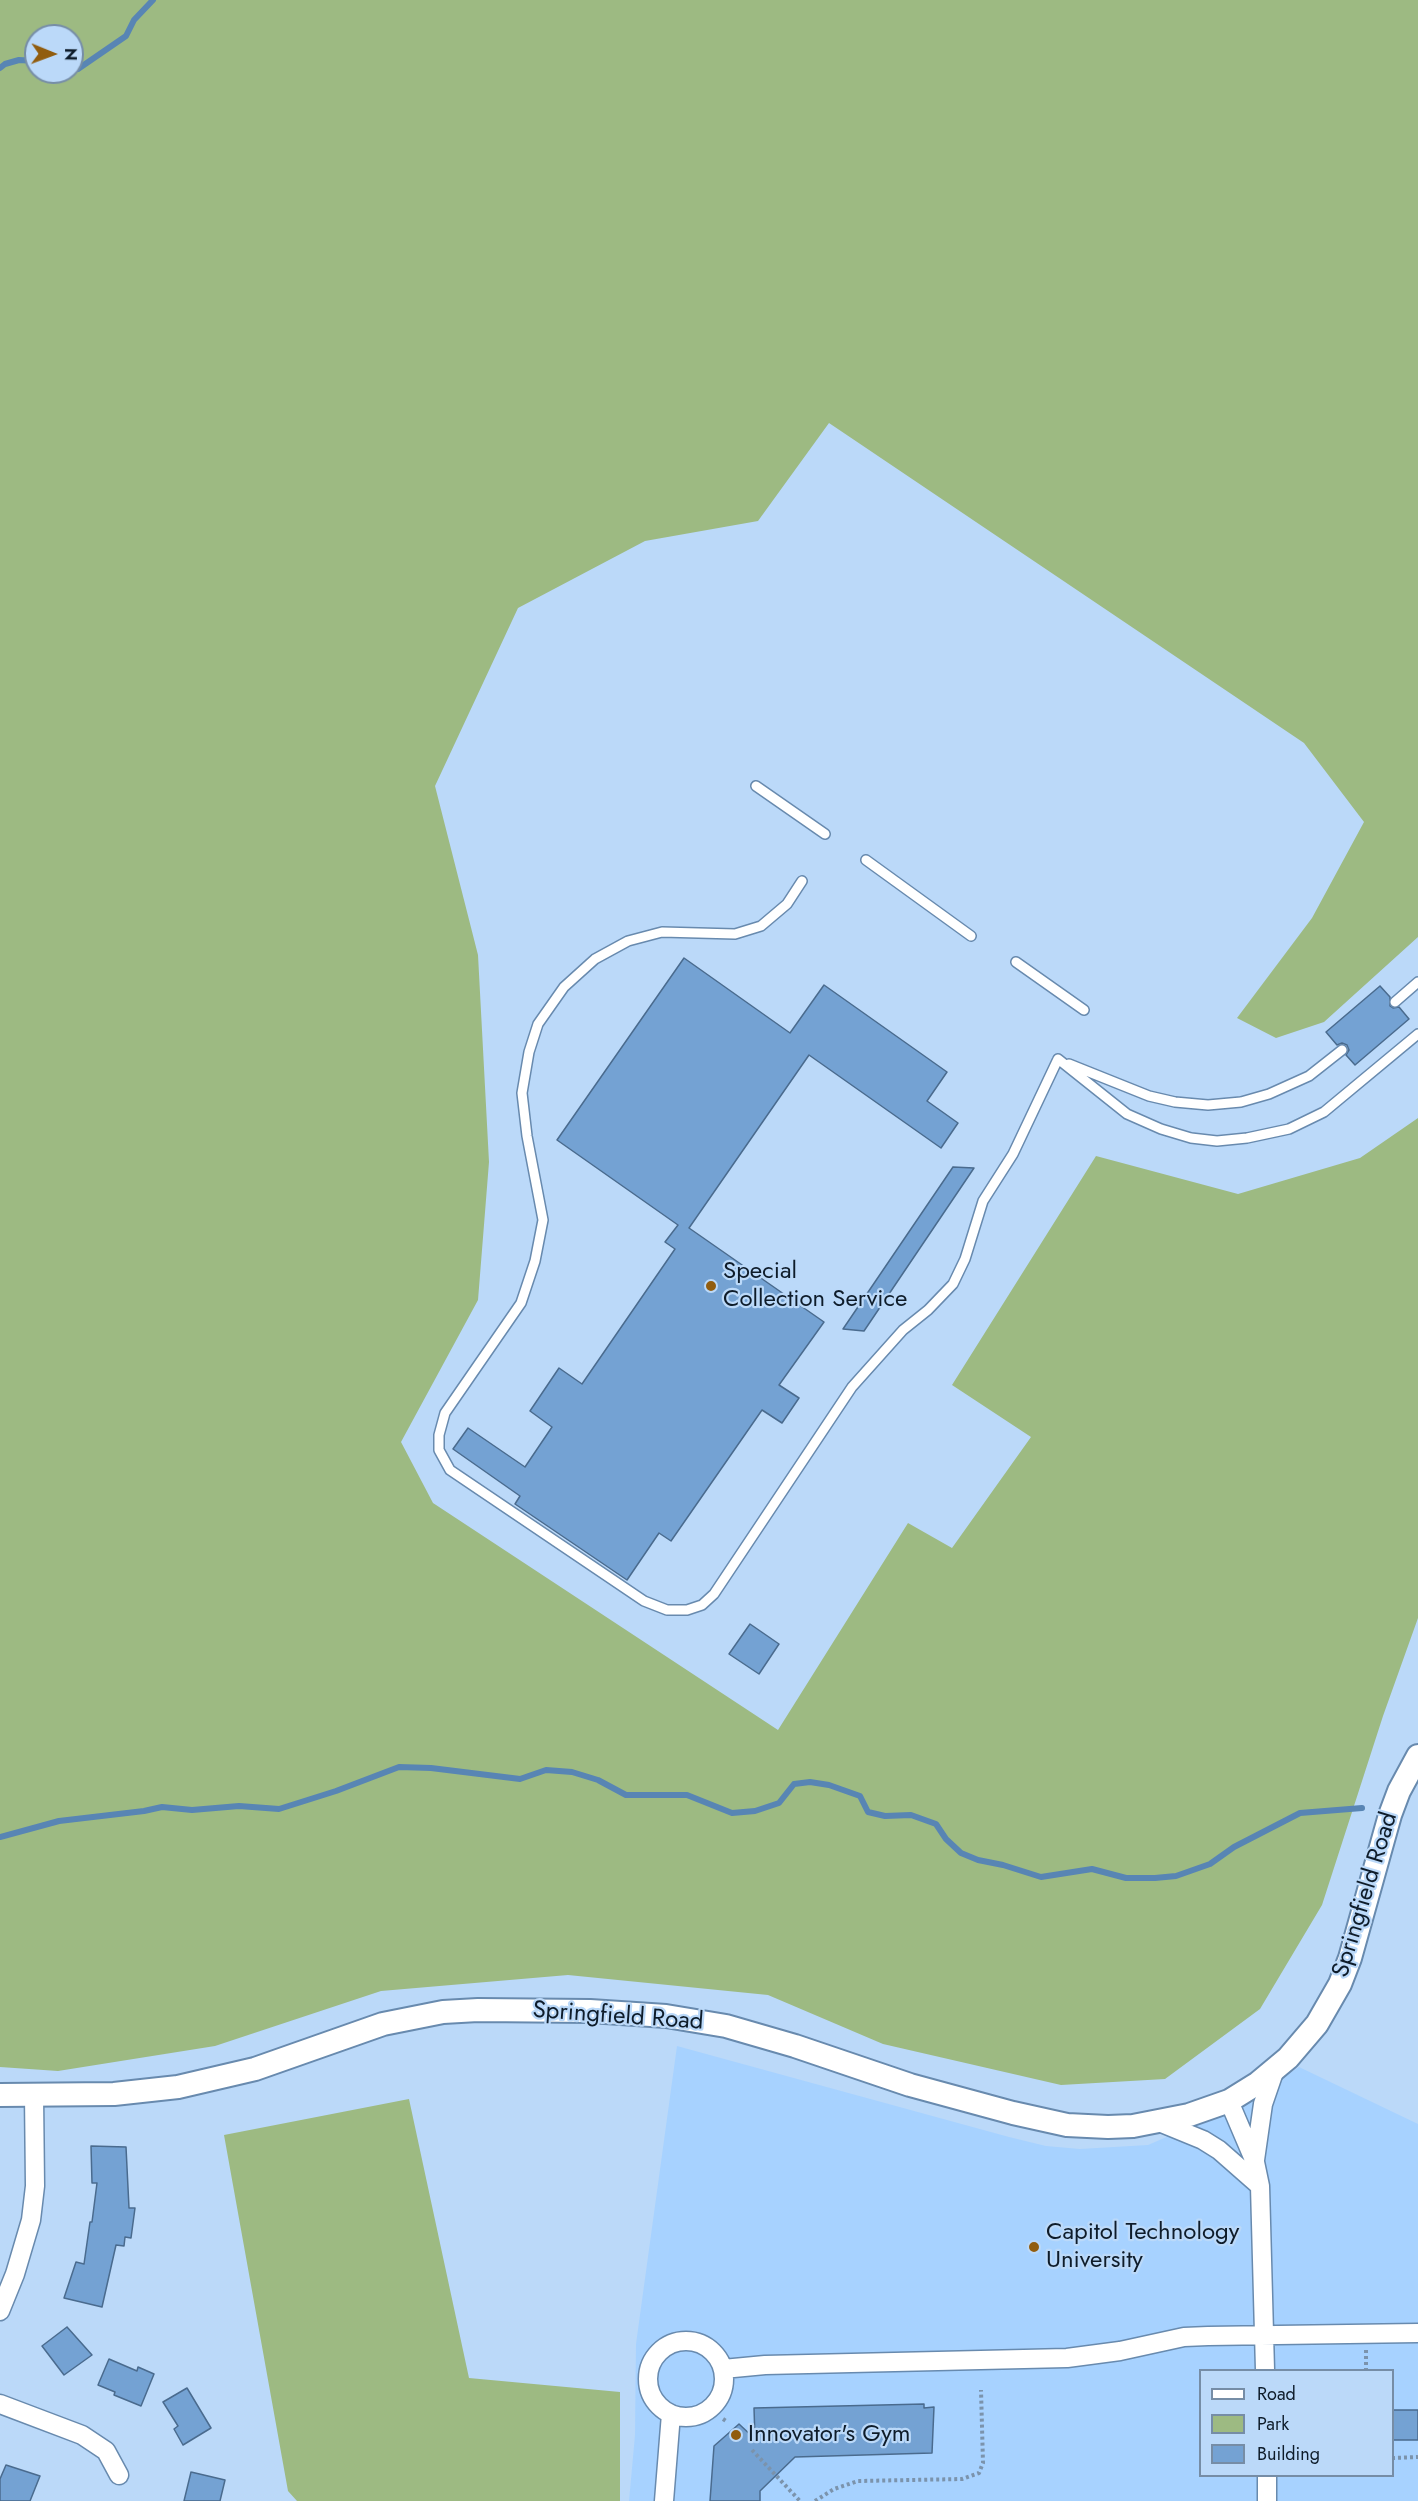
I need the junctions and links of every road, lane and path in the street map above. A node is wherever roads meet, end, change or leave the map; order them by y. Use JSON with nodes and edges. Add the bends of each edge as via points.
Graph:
{"nodes":[{"id":1,"x":756,"y":786,"type":"dead end"},
{"id":2,"x":825,"y":834,"type":"dead end"},
{"id":3,"x":866,"y":860,"type":"dead end"},
{"id":4,"x":802,"y":881,"type":"dead end"},
{"id":5,"x":971,"y":936,"type":"dead end"},
{"id":6,"x":1016,"y":962,"type":"dead end"},
{"id":7,"x":1418,"y":982,"type":"edge"},
{"id":8,"x":1395,"y":1002,"type":"dead end"},
{"id":9,"x":1084,"y":1010,"type":"dead end"},
{"id":10,"x":1418,"y":1034,"type":"edge"},
{"id":11,"x":1342,"y":1050,"type":"dead end"},
{"id":12,"x":1058,"y":1059,"type":"junction"},
{"id":13,"x":1418,"y":1756,"type":"edge"},
{"id":14,"x":1275,"y":2069,"type":"junction"},
{"id":15,"x":0,"y":2095,"type":"edge"},
{"id":16,"x":34,"y":2095,"type":"junction"},
{"id":17,"x":1229,"y":2101,"type":"junction"},
{"id":18,"x":1159,"y":2122,"type":"junction"},
{"id":19,"x":1255,"y":2162,"type":"junction"},
{"id":20,"x":1260,"y":2186,"type":"junction"},
{"id":21,"x":0,"y":2311,"type":"edge"},
{"id":22,"x":1418,"y":2334,"type":"edge"},
{"id":23,"x":1264,"y":2335,"type":"junction"},
{"id":24,"x":723,"y":2369,"type":"junction"},
{"id":25,"x":1265,"y":2369,"type":"edge"},
{"id":26,"x":981,"y":2390,"type":"dead end"},
{"id":27,"x":0,"y":2404,"type":"edge"},
{"id":28,"x":671,"y":2414,"type":"junction"},
{"id":29,"x":753,"y":2450,"type":"dead end"},
{"id":30,"x":1418,"y":2457,"type":"edge"},
{"id":31,"x":1394,"y":2458,"type":"edge"},
{"id":32,"x":119,"y":2475,"type":"dead end"},
{"id":33,"x":1267,"y":2477,"type":"edge"},
{"id":34,"x":664,"y":2501,"type":"edge"},
{"id":35,"x":800,"y":2501,"type":"edge"},
{"id":36,"x":815,"y":2501,"type":"edge"},
{"id":37,"x":1267,"y":2501,"type":"edge"}],
"edges":[{"from":1,"to":2,"type":"lane"},
{"from":3,"to":5,"type":"lane"},
{"from":4,"to":12,"type":"lane","via":[[787,904],[761,926],[735,934],[662,932],[628,941],[595,959],[564,987],[538,1024],[522,1093],[543,1220],[535,1261],[521,1303],[445,1413],[439,1450],[450,1470],[644,1601],[667,1610],[702,1605],[714,1594],[852,1387],[903,1330],[953,1284],[983,1200],[1013,1154]]},
{"from":6,"to":9,"type":"lane"},
{"from":7,"to":8,"type":"lane"},
{"from":10,"to":12,"type":"lane","via":[[1324,1112],[1289,1130],[1217,1141],[1161,1129],[1127,1114]]},
{"from":11,"to":12,"type":"lane","via":[[1309,1076],[1269,1094],[1208,1105],[1149,1096]]},
{"from":13,"to":14,"type":"street","name":"Springfield Road","via":[[1390,1815],[1340,1984],[1305,2040]]},
{"from":14,"to":17,"type":"street","name":"Springfield Road"},
{"from":14,"to":19,"type":"street","via":[[1263,2104]]},
{"from":15,"to":16,"type":"street","name":"Springfield Road"},
{"from":16,"to":18,"type":"street","name":"Springfield Road","via":[[131,2093],[201,2083],[255,2069],[383,2024],[443,2012],[590,2010],[726,2026],[910,2085],[1066,2125],[1108,2127]]},
{"from":16,"to":21,"type":"street","via":[[35,2186],[31,2220]]},
{"from":17,"to":18,"type":"street","name":"Springfield Road"},
{"from":17,"to":19,"type":"street"},
{"from":18,"to":20,"type":"street","via":[[1211,2145]]},
{"from":19,"to":20,"type":"street"},
{"from":20,"to":23,"type":"street"},
{"from":22,"to":23,"type":"street"},
{"from":23,"to":24,"type":"street","via":[[1184,2337],[1096,2356],[1067,2358]]},
{"from":23,"to":25,"type":"street"},
{"from":24,"to":28,"type":"street","via":[[721,2393],[715,2404],[694,2416]]},
{"from":24,"to":28,"type":"street","via":[[713,2353],[697,2343],[672,2343],[662,2350],[653,2360],[648,2384],[660,2407]]},
{"from":26,"to":36,"type":"path","via":[[984,2463],[979,2473],[962,2479],[858,2481],[834,2488]]},
{"from":27,"to":32,"type":"street","via":[[82,2434],[106,2451]]},
{"from":28,"to":34,"type":"street"},
{"from":29,"to":35,"type":"path"},
{"from":30,"to":31,"type":"path"},
{"from":33,"to":37,"type":"street"}]}
